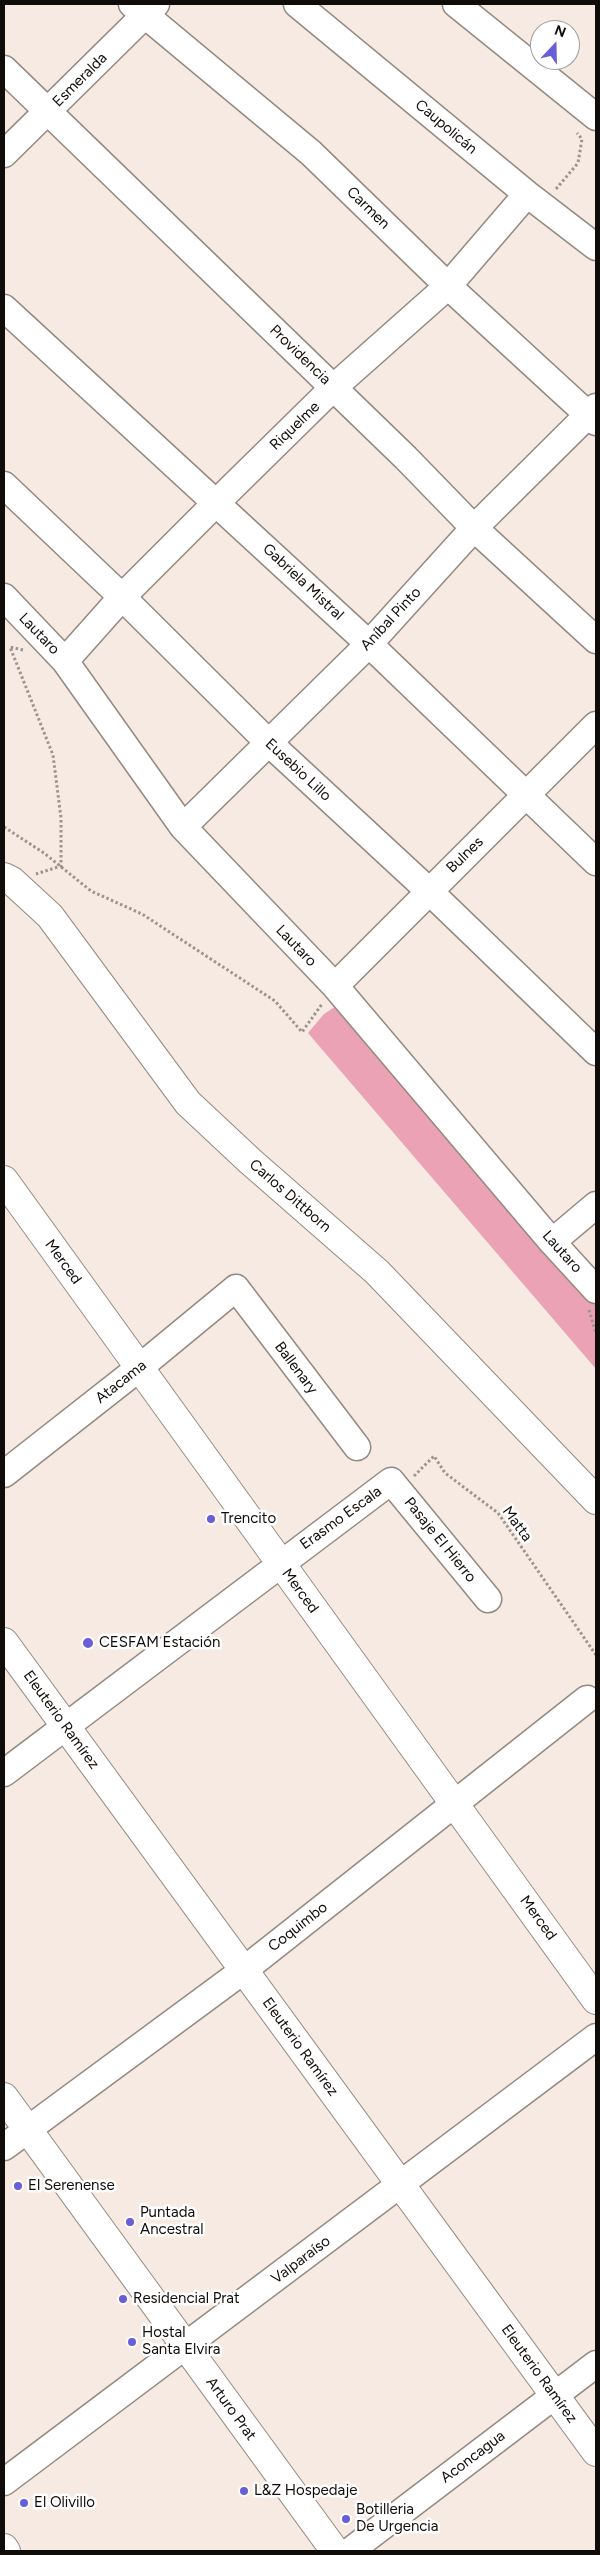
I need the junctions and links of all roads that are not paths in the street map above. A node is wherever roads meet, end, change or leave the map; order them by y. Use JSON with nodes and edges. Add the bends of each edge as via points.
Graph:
{"nodes":[{"id":1,"x":297,"y":4,"type":"edge"},
{"id":2,"x":456,"y":4,"type":"edge"},
{"id":3,"x":144,"y":8,"type":"edge"},
{"id":4,"x":4,"y":68,"type":"edge"},
{"id":5,"x":49,"y":112,"type":"junction"},
{"id":6,"x":592,"y":113,"type":"edge"},
{"id":7,"x":4,"y":154,"type":"edge"},
{"id":8,"x":535,"y":200,"type":"junction"},
{"id":9,"x":596,"y":247,"type":"edge"},
{"id":10,"x":448,"y":286,"type":"junction"},
{"id":11,"x":4,"y":308,"type":"edge"},
{"id":12,"x":334,"y":388,"type":"junction"},
{"id":13,"x":594,"y":415,"type":"edge"},
{"id":14,"x":4,"y":485,"type":"edge"},
{"id":15,"x":216,"y":503,"type":"junction"},
{"id":16,"x":474,"y":528,"type":"junction"},
{"id":17,"x":4,"y":597,"type":"edge"},
{"id":18,"x":122,"y":597,"type":"junction"},
{"id":19,"x":596,"y":640,"type":"edge"},
{"id":20,"x":369,"y":644,"type":"junction"},
{"id":21,"x":65,"y":661,"type":"junction"},
{"id":22,"x":596,"y":725,"type":"edge"},
{"id":23,"x":269,"y":743,"type":"junction"},
{"id":24,"x":528,"y":795,"type":"junction"},
{"id":25,"x":183,"y":827,"type":"junction"},
{"id":26,"x":596,"y":862,"type":"edge"},
{"id":27,"x":8,"y":879,"type":"edge"},
{"id":28,"x":428,"y":891,"type":"junction"},
{"id":29,"x":335,"y":986,"type":"junction"},
{"id":30,"x":596,"y":1052,"type":"edge"},
{"id":31,"x":4,"y":1180,"type":"edge"},
{"id":32,"x":596,"y":1205,"type":"edge"},
{"id":33,"x":552,"y":1242,"type":"junction"},
{"id":34,"x":236,"y":1288,"type":"joint"},
{"id":35,"x":596,"y":1290,"type":"edge"},
{"id":36,"x":139,"y":1368,"type":"junction"},
{"id":37,"x":357,"y":1447,"type":"dead end"},
{"id":38,"x":4,"y":1474,"type":"edge"},
{"id":39,"x":396,"y":1486,"type":"joint"},
{"id":40,"x":596,"y":1500,"type":"edge"},
{"id":41,"x":280,"y":1563,"type":"junction"},
{"id":42,"x":488,"y":1599,"type":"dead end"},
{"id":43,"x":4,"y":1642,"type":"edge"},
{"id":44,"x":587,"y":1699,"type":"dead end"},
{"id":45,"x":65,"y":1727,"type":"junction"},
{"id":46,"x":4,"y":1773,"type":"edge"},
{"id":47,"x":455,"y":1802,"type":"junction"},
{"id":48,"x":244,"y":1970,"type":"junction"},
{"id":49,"x":596,"y":2000,"type":"edge"},
{"id":50,"x":596,"y":2037,"type":"edge"},
{"id":51,"x":4,"y":2097,"type":"edge"},
{"id":52,"x":28,"y":2129,"type":"junction"},
{"id":53,"x":4,"y":2147,"type":"edge"},
{"id":54,"x":401,"y":2185,"type":"junction"},
{"id":55,"x":186,"y":2347,"type":"junction"},
{"id":56,"x":596,"y":2364,"type":"edge"},
{"id":57,"x":555,"y":2395,"type":"junction"},
{"id":58,"x":596,"y":2452,"type":"edge"},
{"id":59,"x":4,"y":2482,"type":"edge"},
{"id":60,"x":4,"y":2548,"type":"edge"},
{"id":61,"x":6,"y":2551,"type":"edge"},
{"id":62,"x":334,"y":2551,"type":"edge"},
{"id":63,"x":350,"y":2551,"type":"edge"}],
"edges":[{"from":1,"to":8,"type":"street","name":"Caupolicán"},
{"from":2,"to":6,"type":"street"},
{"from":3,"to":5,"type":"street","name":"Esmeralda"},
{"from":3,"to":10,"type":"street","name":"Carmen","via":[[311,153]]},
{"from":4,"to":5,"type":"street","name":"Providencia"},
{"from":5,"to":7,"type":"street","name":"Esmeralda"},
{"from":5,"to":12,"type":"street","name":"Providencia"},
{"from":8,"to":9,"type":"street","name":"Caupolicán"},
{"from":8,"to":10,"type":"street","name":"Riquelme"},
{"from":10,"to":12,"type":"street","name":"Riquelme"},
{"from":10,"to":13,"type":"street","name":"Carmen"},
{"from":11,"to":15,"type":"street","name":"Gabriela Mistral"},
{"from":12,"to":15,"type":"street","name":"Riquelme"},
{"from":12,"to":16,"type":"street","name":"Providencia"},
{"from":13,"to":16,"type":"street","name":"Aníbal Pinto"},
{"from":14,"to":18,"type":"street","name":"Eusebio Lillo"},
{"from":15,"to":18,"type":"street","name":"Riquelme"},
{"from":15,"to":20,"type":"street","name":"Gabriela Mistral"},
{"from":16,"to":19,"type":"street","name":"Providencia"},
{"from":16,"to":20,"type":"street","name":"Aníbal Pinto"},
{"from":17,"to":21,"type":"street","name":"Lautaro"},
{"from":18,"to":21,"type":"street","name":"Riquelme"},
{"from":18,"to":23,"type":"street","name":"Eusebio Lillo"},
{"from":20,"to":23,"type":"street","name":"Aníbal Pinto"},
{"from":20,"to":24,"type":"street","name":"Gabriela Mistral"},
{"from":21,"to":25,"type":"street","name":"Lautaro"},
{"from":22,"to":24,"type":"street","name":"Bulnes"},
{"from":23,"to":25,"type":"street","name":"Aníbal Pinto"},
{"from":23,"to":28,"type":"street","name":"Eusebio Lillo"},
{"from":24,"to":26,"type":"street","name":"Gabriela Mistral"},
{"from":24,"to":28,"type":"street","name":"Bulnes"},
{"from":25,"to":29,"type":"street","name":"Lautaro"},
{"from":27,"to":40,"type":"main road","name":"Carlos Dittborn","via":[[50,916],[188,1103],[377,1272]]},
{"from":28,"to":29,"type":"street","name":"Bulnes"},
{"from":28,"to":30,"type":"street","name":"Eusebio Lillo"},
{"from":29,"to":33,"type":"street","name":"Lautaro"},
{"from":31,"to":36,"type":"main road","name":"Merced"},
{"from":32,"to":33,"type":"street"},
{"from":33,"to":35,"type":"street","name":"Lautaro"},
{"from":34,"to":36,"type":"street","name":"Atacama"},
{"from":34,"to":37,"type":"street","name":"Ballenary"},
{"from":36,"to":38,"type":"street","name":"Atacama"},
{"from":36,"to":41,"type":"main road","name":"Merced"},
{"from":39,"to":41,"type":"street","name":"Erasmo Escala"},
{"from":39,"to":42,"type":"street","name":"Pasaje El Hierro"},
{"from":41,"to":45,"type":"street","name":"Erasmo Escala"},
{"from":41,"to":47,"type":"main road","name":"Merced"},
{"from":43,"to":45,"type":"main road","name":"Eleuterio Ramírez"},
{"from":44,"to":47,"type":"street","name":"Coquimbo"},
{"from":45,"to":46,"type":"street","name":"Erasmo Escala"},
{"from":45,"to":48,"type":"main road","name":"Eleuterio Ramírez"},
{"from":47,"to":48,"type":"street","name":"Coquimbo"},
{"from":47,"to":49,"type":"main road","name":"Merced"},
{"from":48,"to":52,"type":"street","name":"Coquimbo"},
{"from":48,"to":54,"type":"main road","name":"Eleuterio Ramírez"},
{"from":50,"to":54,"type":"street","name":"Valparaíso"},
{"from":51,"to":52,"type":"main road","name":"Arturo Prat"},
{"from":52,"to":53,"type":"street","name":"Coquimbo"},
{"from":52,"to":55,"type":"main road","name":"Arturo Prat"},
{"from":54,"to":55,"type":"street","name":"Valparaíso"},
{"from":54,"to":57,"type":"main road","name":"Eleuterio Ramírez"},
{"from":55,"to":59,"type":"street","name":"Valparaíso"},
{"from":55,"to":62,"type":"main road","name":"Arturo Prat"},
{"from":56,"to":57,"type":"street","name":"Aconcagua"},
{"from":57,"to":58,"type":"main road","name":"Eleuterio Ramírez"},
{"from":57,"to":63,"type":"street","name":"Aconcagua"},
{"from":60,"to":61,"type":"main road"}]}
